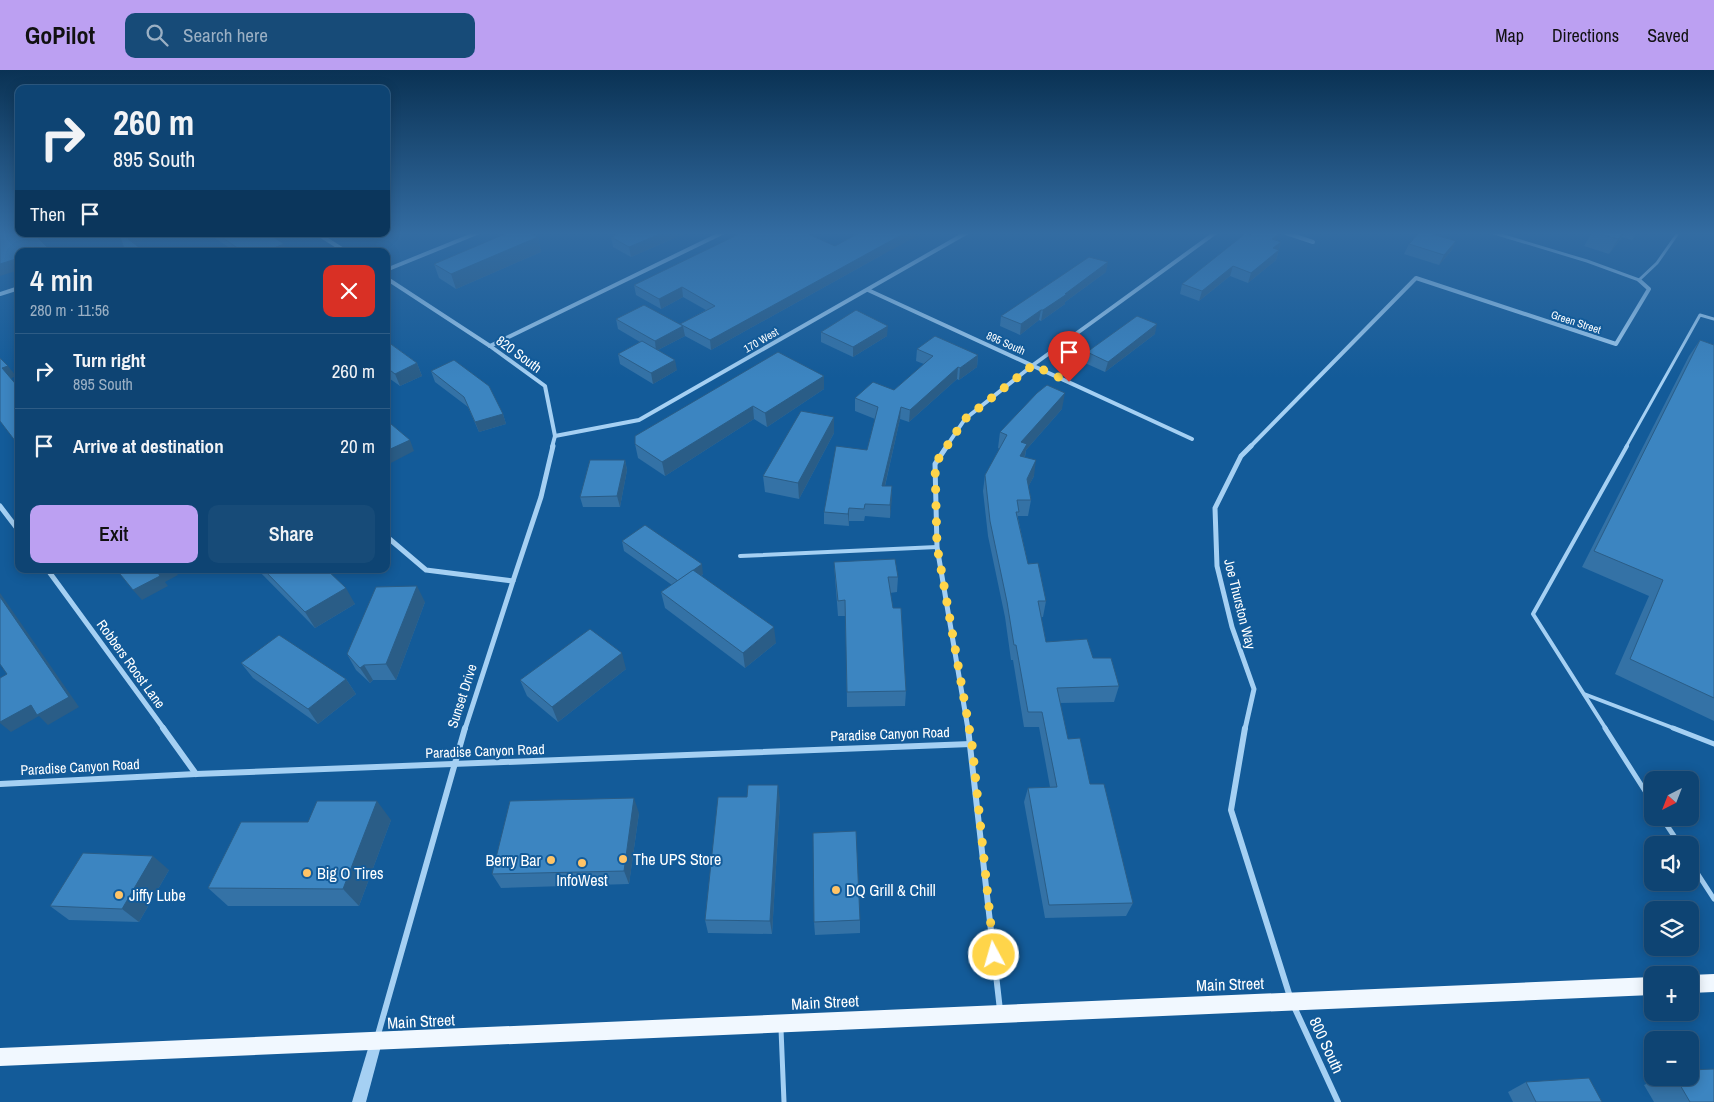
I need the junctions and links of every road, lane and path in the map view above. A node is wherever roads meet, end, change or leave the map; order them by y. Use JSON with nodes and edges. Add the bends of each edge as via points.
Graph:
{"nodes":[{"id":1,"x":391,"y":281,"type":"edge"},
{"id":2,"x":623,"y":281,"type":"edge"},
{"id":3,"x":883,"y":281,"type":"edge"},
{"id":4,"x":1149,"y":281,"type":"edge"},
{"id":5,"x":1413,"y":281,"type":"edge"},
{"id":6,"x":1426,"y":281,"type":"edge"},
{"id":7,"x":1640,"y":281,"type":"edge"},
{"id":8,"x":15,"y":289,"type":"edge"},
{"id":9,"x":868,"y":290,"type":"junction"},
{"id":10,"x":0,"y":294,"type":"edge"},
{"id":11,"x":1714,"y":319,"type":"edge"},
{"id":12,"x":490,"y":346,"type":"junction"},
{"id":13,"x":1033,"y":365,"type":"junction"},
{"id":14,"x":556,"y":436,"type":"junction"},
{"id":15,"x":1192,"y":439,"type":"dead end"},
{"id":16,"x":0,"y":506,"type":"edge"},
{"id":17,"x":15,"y":526,"type":"edge"},
{"id":18,"x":390,"y":539,"type":"edge"},
{"id":19,"x":937,"y":546,"type":"junction"},
{"id":20,"x":740,"y":556,"type":"dead end"},
{"id":21,"x":50,"y":573,"type":"edge"},
{"id":22,"x":513,"y":581,"type":"junction"},
{"id":23,"x":1584,"y":694,"type":"junction"},
{"id":24,"x":972,"y":744,"type":"junction"},
{"id":25,"x":1714,"y":744,"type":"edge"},
{"id":26,"x":453,"y":765,"type":"junction"},
{"id":27,"x":196,"y":774,"type":"junction"},
{"id":28,"x":0,"y":784,"type":"edge"},
{"id":29,"x":1644,"y":789,"type":"edge"},
{"id":30,"x":1699,"y":876,"type":"edge"},
{"id":31,"x":1714,"y":899,"type":"edge"},
{"id":32,"x":1714,"y":983,"type":"edge"},
{"id":33,"x":1699,"y":984,"type":"edge"},
{"id":34,"x":1644,"y":986,"type":"edge"},
{"id":35,"x":1291,"y":1000,"type":"junction"},
{"id":36,"x":1000,"y":1013,"type":"junction"},
{"id":37,"x":781,"y":1023,"type":"junction"},
{"id":38,"x":376,"y":1042,"type":"junction"},
{"id":39,"x":0,"y":1057,"type":"edge"},
{"id":40,"x":358,"y":1102,"type":"edge"},
{"id":41,"x":784,"y":1102,"type":"edge"},
{"id":42,"x":1338,"y":1102,"type":"edge"}],
"edges":[{"from":1,"to":12,"type":"street","name":"820 South"},
{"from":2,"to":12,"type":"street"},
{"from":3,"to":9,"type":"street","name":"170 West"},
{"from":4,"to":13,"type":"street"},
{"from":5,"to":35,"type":"street","name":"Joe Thurston Way","via":[[1241,456],[1215,508],[1216,566],[1232,627],[1254,689],[1231,810]]},
{"from":6,"to":7,"type":"street","name":"Green Street","via":[[1616,344],[1649,289]]},
{"from":8,"to":10,"type":"street"},
{"from":9,"to":13,"type":"street","name":"895 South"},
{"from":9,"to":14,"type":"street","name":"170 West","via":[[639,420]]},
{"from":11,"to":23,"type":"lane","via":[[1700,315],[1533,614]]},
{"from":12,"to":14,"type":"street","name":"820 South","via":[[545,386]]},
{"from":13,"to":15,"type":"street","name":"895 South"},
{"from":13,"to":19,"type":"street","via":[[965,419],[935,464]]},
{"from":14,"to":22,"type":"street","name":"820 South","via":[[541,497]]},
{"from":16,"to":17,"type":"street"},
{"from":18,"to":22,"type":"street","via":[[426,570]]},
{"from":19,"to":20,"type":"lane"},
{"from":19,"to":24,"type":"street"},
{"from":21,"to":27,"type":"street","name":"Robbers Roost Lane"},
{"from":22,"to":26,"type":"street","name":"Sunset Drive"},
{"from":23,"to":25,"type":"lane"},
{"from":23,"to":29,"type":"lane"},
{"from":24,"to":26,"type":"street","name":"Paradise Canyon Road"},
{"from":24,"to":36,"type":"street"},
{"from":26,"to":27,"type":"street","name":"Paradise Canyon Road"},
{"from":26,"to":38,"type":"street","name":"Sunset Drive"},
{"from":27,"to":28,"type":"street","name":"Paradise Canyon Road"},
{"from":30,"to":31,"type":"lane"},
{"from":32,"to":33,"type":"main road"},
{"from":34,"to":35,"type":"main road","name":"Main Street"},
{"from":35,"to":36,"type":"main road","name":"Main Street"},
{"from":35,"to":42,"type":"street","name":"800 South"},
{"from":36,"to":37,"type":"main road","name":"Main Street"},
{"from":37,"to":38,"type":"main road","name":"Main Street"},
{"from":37,"to":41,"type":"lane"},
{"from":38,"to":39,"type":"main road","name":"Main Street"},
{"from":38,"to":40,"type":"street"}]}
